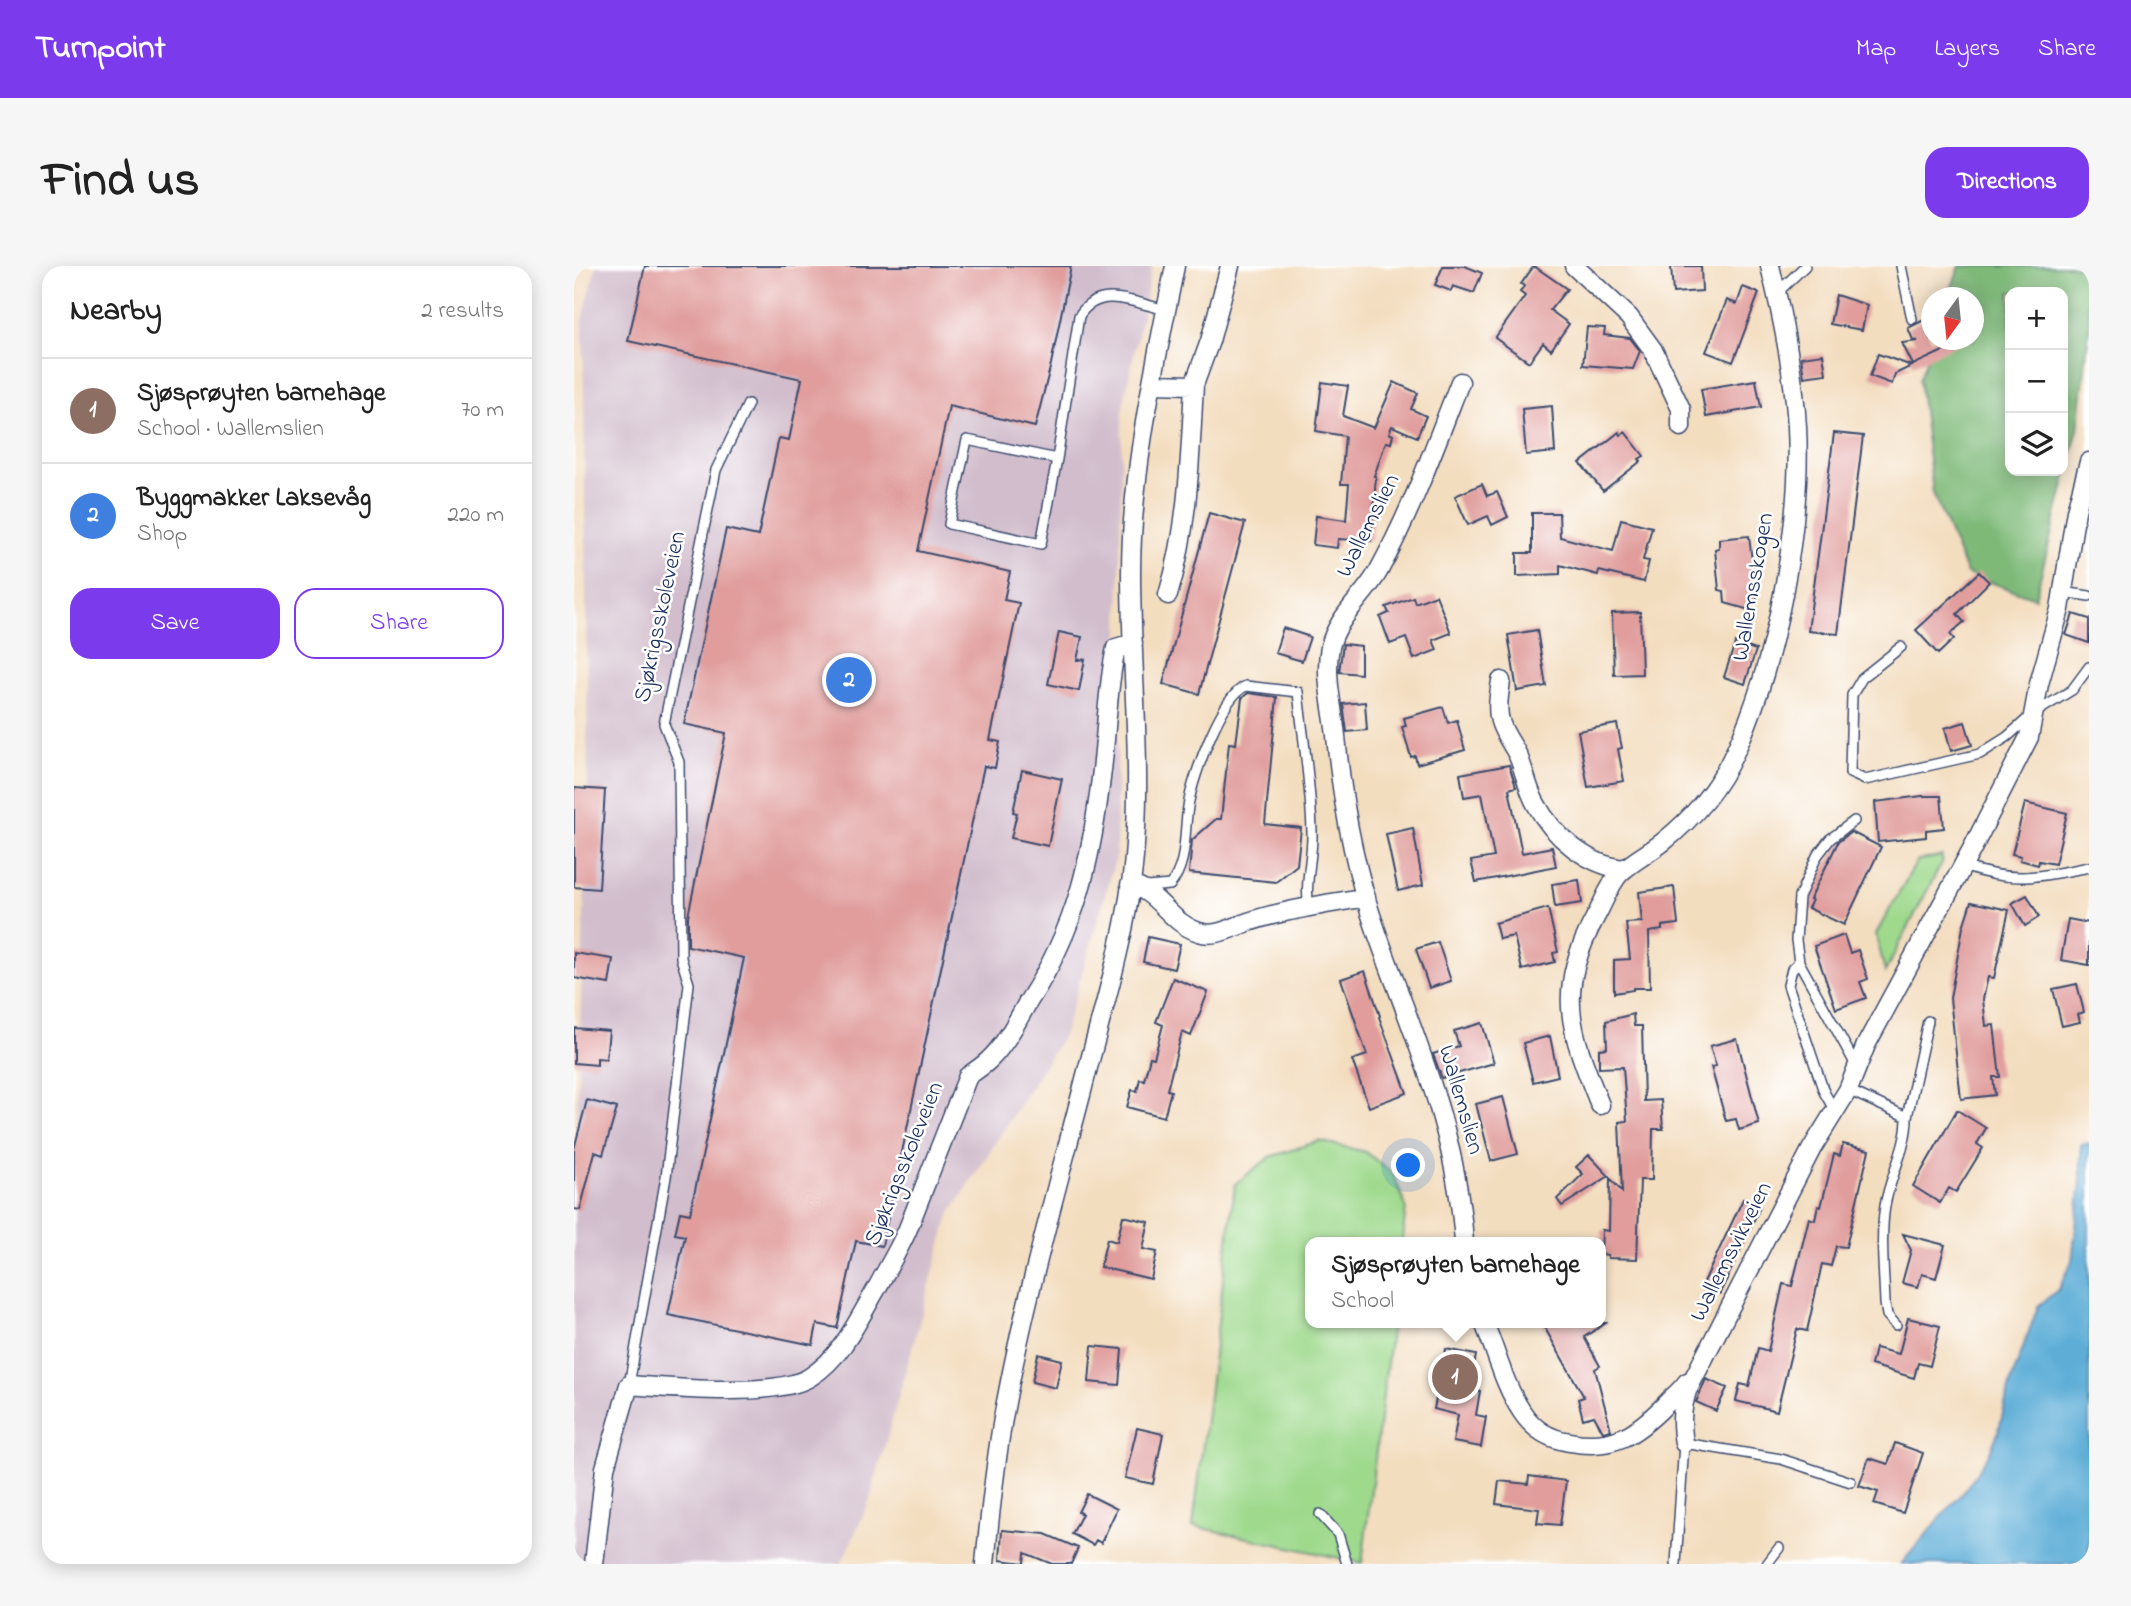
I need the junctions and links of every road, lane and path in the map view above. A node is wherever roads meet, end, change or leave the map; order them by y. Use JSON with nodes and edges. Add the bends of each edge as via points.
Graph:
{"nodes":[{"id":1,"x":1175,"y":266,"type":"edge"},
{"id":2,"x":1230,"y":266,"type":"edge"},
{"id":3,"x":1574,"y":266,"type":"edge"},
{"id":4,"x":1770,"y":266,"type":"edge"},
{"id":5,"x":1805,"y":266,"type":"edge"},
{"id":6,"x":1901,"y":266,"type":"edge"},
{"id":7,"x":1777,"y":293,"type":"junction"},
{"id":8,"x":1166,"y":310,"type":"junction"},
{"id":9,"x":1912,"y":319,"type":"dead end"},
{"id":10,"x":1460,"y":382,"type":"dead end"},
{"id":11,"x":1153,"y":384,"type":"junction"},
{"id":12,"x":1194,"y":385,"type":"junction"},
{"id":13,"x":748,"y":404,"type":"dead end"},
{"id":14,"x":1681,"y":427,"type":"dead end"},
{"id":15,"x":1057,"y":459,"type":"junction"},
{"id":16,"x":2089,"y":462,"type":"edge"},
{"id":17,"x":2063,"y":592,"type":"junction"},
{"id":18,"x":1168,"y":595,"type":"dead end"},
{"id":19,"x":2089,"y":596,"type":"edge"},
{"id":20,"x":1133,"y":643,"type":"junction"},
{"id":21,"x":1901,"y":647,"type":"dead end"},
{"id":22,"x":2089,"y":667,"type":"edge"},
{"id":23,"x":1501,"y":681,"type":"dead end"},
{"id":24,"x":2035,"y":713,"type":"junction"},
{"id":25,"x":1854,"y":821,"type":"dead end"},
{"id":26,"x":1963,"y":866,"type":"junction"},
{"id":27,"x":2089,"y":867,"type":"edge"},
{"id":28,"x":1625,"y":869,"type":"junction"},
{"id":29,"x":1136,"y":886,"type":"junction"},
{"id":30,"x":1366,"y":897,"type":"junction"},
{"id":31,"x":1309,"y":908,"type":"junction"},
{"id":32,"x":1799,"y":962,"type":"junction"},
{"id":33,"x":1928,"y":1021,"type":"dead end"},
{"id":34,"x":1857,"y":1067,"type":"junction"},
{"id":35,"x":1848,"y":1090,"type":"junction"},
{"id":36,"x":1600,"y":1105,"type":"dead end"},
{"id":37,"x":1835,"y":1111,"type":"junction"},
{"id":38,"x":1907,"y":1117,"type":"junction"},
{"id":39,"x":1463,"y":1237,"type":"edge"},
{"id":40,"x":1896,"y":1325,"type":"dead end"},
{"id":41,"x":1486,"y":1328,"type":"edge"},
{"id":42,"x":1698,"y":1368,"type":"junction"},
{"id":43,"x":629,"y":1385,"type":"junction"},
{"id":44,"x":1684,"y":1443,"type":"junction"},
{"id":45,"x":1851,"y":1482,"type":"dead end"},
{"id":46,"x":1320,"y":1514,"type":"dead end"},
{"id":47,"x":1779,"y":1548,"type":"dead end"},
{"id":48,"x":594,"y":1564,"type":"edge"},
{"id":49,"x":985,"y":1564,"type":"edge"},
{"id":50,"x":1346,"y":1564,"type":"edge"},
{"id":51,"x":1676,"y":1564,"type":"edge"},
{"id":52,"x":1767,"y":1564,"type":"edge"}],
"edges":[{"from":1,"to":8,"type":"street"},
{"from":2,"to":12,"type":"street"},
{"from":3,"to":14,"type":"street","via":[[1629,317],[1653,350],[1681,409]]},
{"from":4,"to":7,"type":"street","name":"Wallemsskogen"},
{"from":5,"to":7,"type":"lane"},
{"from":6,"to":9,"type":"lane"},
{"from":7,"to":28,"type":"street","name":"Wallemsskogen","via":[[1792,373],[1797,458],[1784,582],[1767,663],[1751,714],[1723,776],[1693,814]]},
{"from":8,"to":11,"type":"street"},
{"from":8,"to":15,"type":"lane","via":[[1112,297],[1087,304],[1075,334]]},
{"from":10,"to":30,"type":"street","name":"Wallemslien","via":[[1392,544],[1337,628],[1330,648],[1343,797]]},
{"from":11,"to":12,"type":"street"},
{"from":11,"to":20,"type":"street","via":[[1135,502]]},
{"from":12,"to":18,"type":"street","via":[[1181,545]]},
{"from":13,"to":43,"type":"lane","name":"Sjøkrigsskoleveien","via":[[716,470],[664,724],[678,762],[681,958],[689,984],[666,1177]]},
{"from":15,"to":15,"type":"lane","via":[[967,440],[949,524],[1041,544]]},
{"from":16,"to":17,"type":"street","name":"Wallemsvikveien"},
{"from":17,"to":19,"type":"lane"},
{"from":17,"to":24,"type":"street","name":"Wallemsvikveien"},
{"from":20,"to":29,"type":"street"},
{"from":20,"to":43,"type":"street","name":"Sjøkrigsskoleveien","via":[[1116,648],[1111,670],[1091,854],[1077,905],[1039,986],[990,1060],[968,1076],[896,1255],[834,1357],[808,1378],[779,1388],[686,1390]]},
{"from":21,"to":24,"type":"lane","via":[[1862,678],[1852,695],[1850,773],[1865,780],[1980,754]]},
{"from":22,"to":24,"type":"lane","via":[[2072,690]]},
{"from":23,"to":28,"type":"street","via":[[1501,724],[1551,827],[1586,856]]},
{"from":24,"to":26,"type":"street","name":"Wallemsvikveien","via":[[2029,737]]},
{"from":25,"to":32,"type":"lane","via":[[1817,856],[1799,897]]},
{"from":26,"to":27,"type":"lane","via":[[2023,879]]},
{"from":26,"to":34,"type":"street","name":"Wallemsvikveien"},
{"from":28,"to":36,"type":"street","name":"Wallemsskogen","via":[[1586,934],[1570,991],[1570,1018]]},
{"from":29,"to":31,"type":"street","via":[[1183,927],[1203,934]]},
{"from":29,"to":31,"type":"lane","via":[[1170,886],[1178,876],[1195,775],[1239,688],[1297,692],[1312,827]]},
{"from":29,"to":49,"type":"street","via":[[1033,1280],[1004,1413]]},
{"from":30,"to":31,"type":"street"},
{"from":30,"to":39,"type":"street","name":"Wallemslien","via":[[1438,1098],[1456,1172]]},
{"from":32,"to":34,"type":"lane"},
{"from":32,"to":37,"type":"lane","via":[[1788,985],[1824,1092]]},
{"from":33,"to":38,"type":"lane"},
{"from":34,"to":35,"type":"street","name":"Wallemsvikveien"},
{"from":35,"to":37,"type":"street","name":"Wallemsvikveien"},
{"from":35,"to":38,"type":"lane"},
{"from":37,"to":42,"type":"street","name":"Wallemsvikveien"},
{"from":38,"to":40,"type":"lane","via":[[1905,1146],[1884,1209],[1885,1303],[1887,1315]]},
{"from":41,"to":42,"type":"street","via":[[1522,1413],[1553,1439],[1590,1445],[1623,1438],[1654,1417]]},
{"from":42,"to":44,"type":"street","name":"Wallemsvikveien","via":[[1682,1407]]},
{"from":43,"to":48,"type":"street","name":"Sjøkrigsskoleveien","via":[[606,1468]]},
{"from":44,"to":45,"type":"lane","via":[[1781,1459]]},
{"from":44,"to":51,"type":"lane","name":"Wallemsvikveien"},
{"from":46,"to":50,"type":"lane","via":[[1338,1534]]},
{"from":47,"to":52,"type":"lane"}]}
